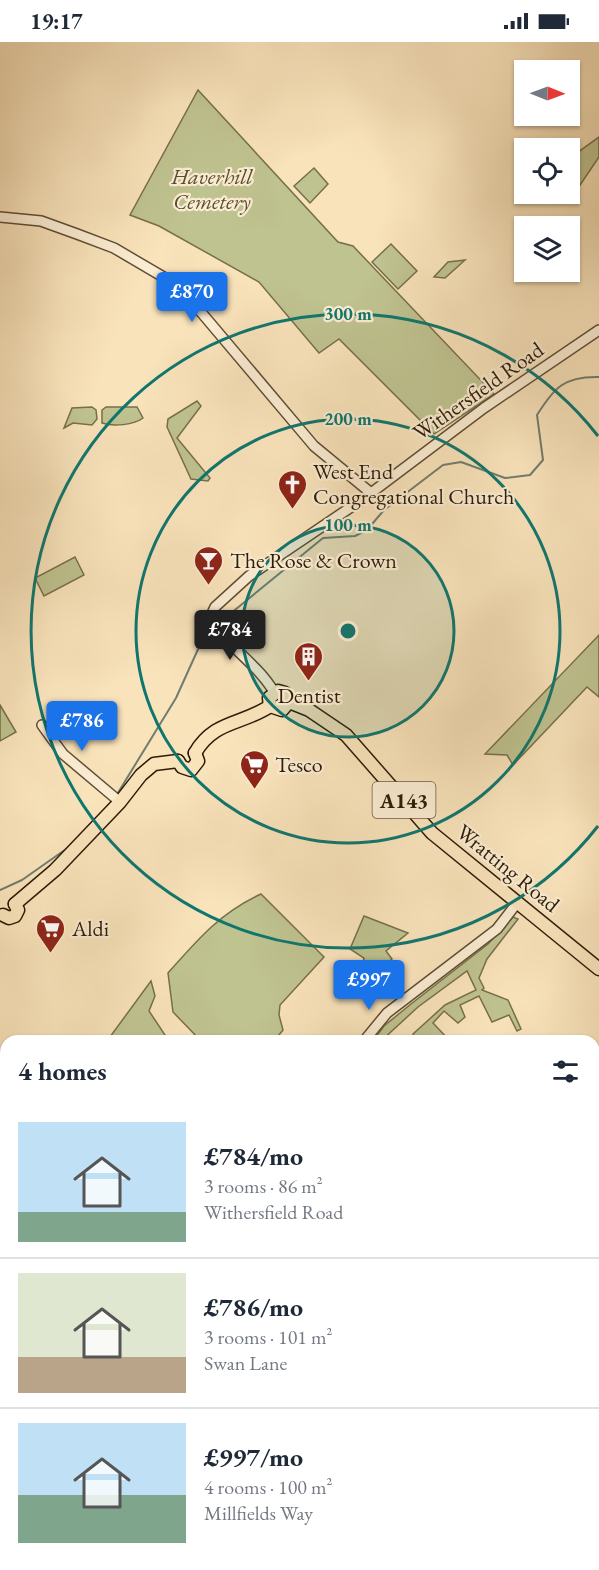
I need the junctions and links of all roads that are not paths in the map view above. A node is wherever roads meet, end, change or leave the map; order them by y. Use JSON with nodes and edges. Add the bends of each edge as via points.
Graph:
{"nodes":[{"id":1,"x":0,"y":217,"type":"edge"},
{"id":2,"x":599,"y":330,"type":"edge"},
{"id":3,"x":367,"y":496,"type":"junction"},
{"id":4,"x":274,"y":692,"type":"junction"},
{"id":5,"x":288,"y":702,"type":"junction"},
{"id":6,"x":270,"y":706,"type":"junction"},
{"id":7,"x":42,"y":725,"type":"dead end"},
{"id":8,"x":119,"y":801,"type":"junction"},
{"id":9,"x":518,"y":903,"type":"junction"},
{"id":10,"x":2,"y":916,"type":"edge"},
{"id":11,"x":599,"y":969,"type":"edge"},
{"id":12,"x":369,"y":1035,"type":"edge"}],
"edges":[{"from":1,"to":3,"type":"street","via":[[41,221],[77,234],[114,248],[172,282],[308,440]]},
{"from":2,"to":3,"type":"street","name":"Withersfield Road","via":[[484,408]]},
{"from":3,"to":4,"type":"street","name":"Withersfield Road","via":[[249,576],[215,607],[210,618],[216,629],[264,675]]},
{"from":4,"to":5,"type":"main road","name":"Wratting Road","number":"A143","via":[[285,693]]},
{"from":4,"to":6,"type":"main road","via":[[269,698]]},
{"from":5,"to":6,"type":"main road","via":[[282,710]]},
{"from":5,"to":9,"type":"main road","name":"Wratting Road","number":"A143","via":[[309,710],[346,735],[432,833]]},
{"from":6,"to":8,"type":"main road","via":[[211,731],[195,753],[197,764],[191,770],[184,769],[178,761],[154,764]]},
{"from":7,"to":8,"type":"street","via":[[63,754]]},
{"from":8,"to":10,"type":"main road","via":[[55,870],[15,904],[16,915]]},
{"from":9,"to":11,"type":"main road","name":"Wratting Road","number":"A143"},
{"from":9,"to":12,"type":"street","via":[[497,929],[387,1013]]}]}
